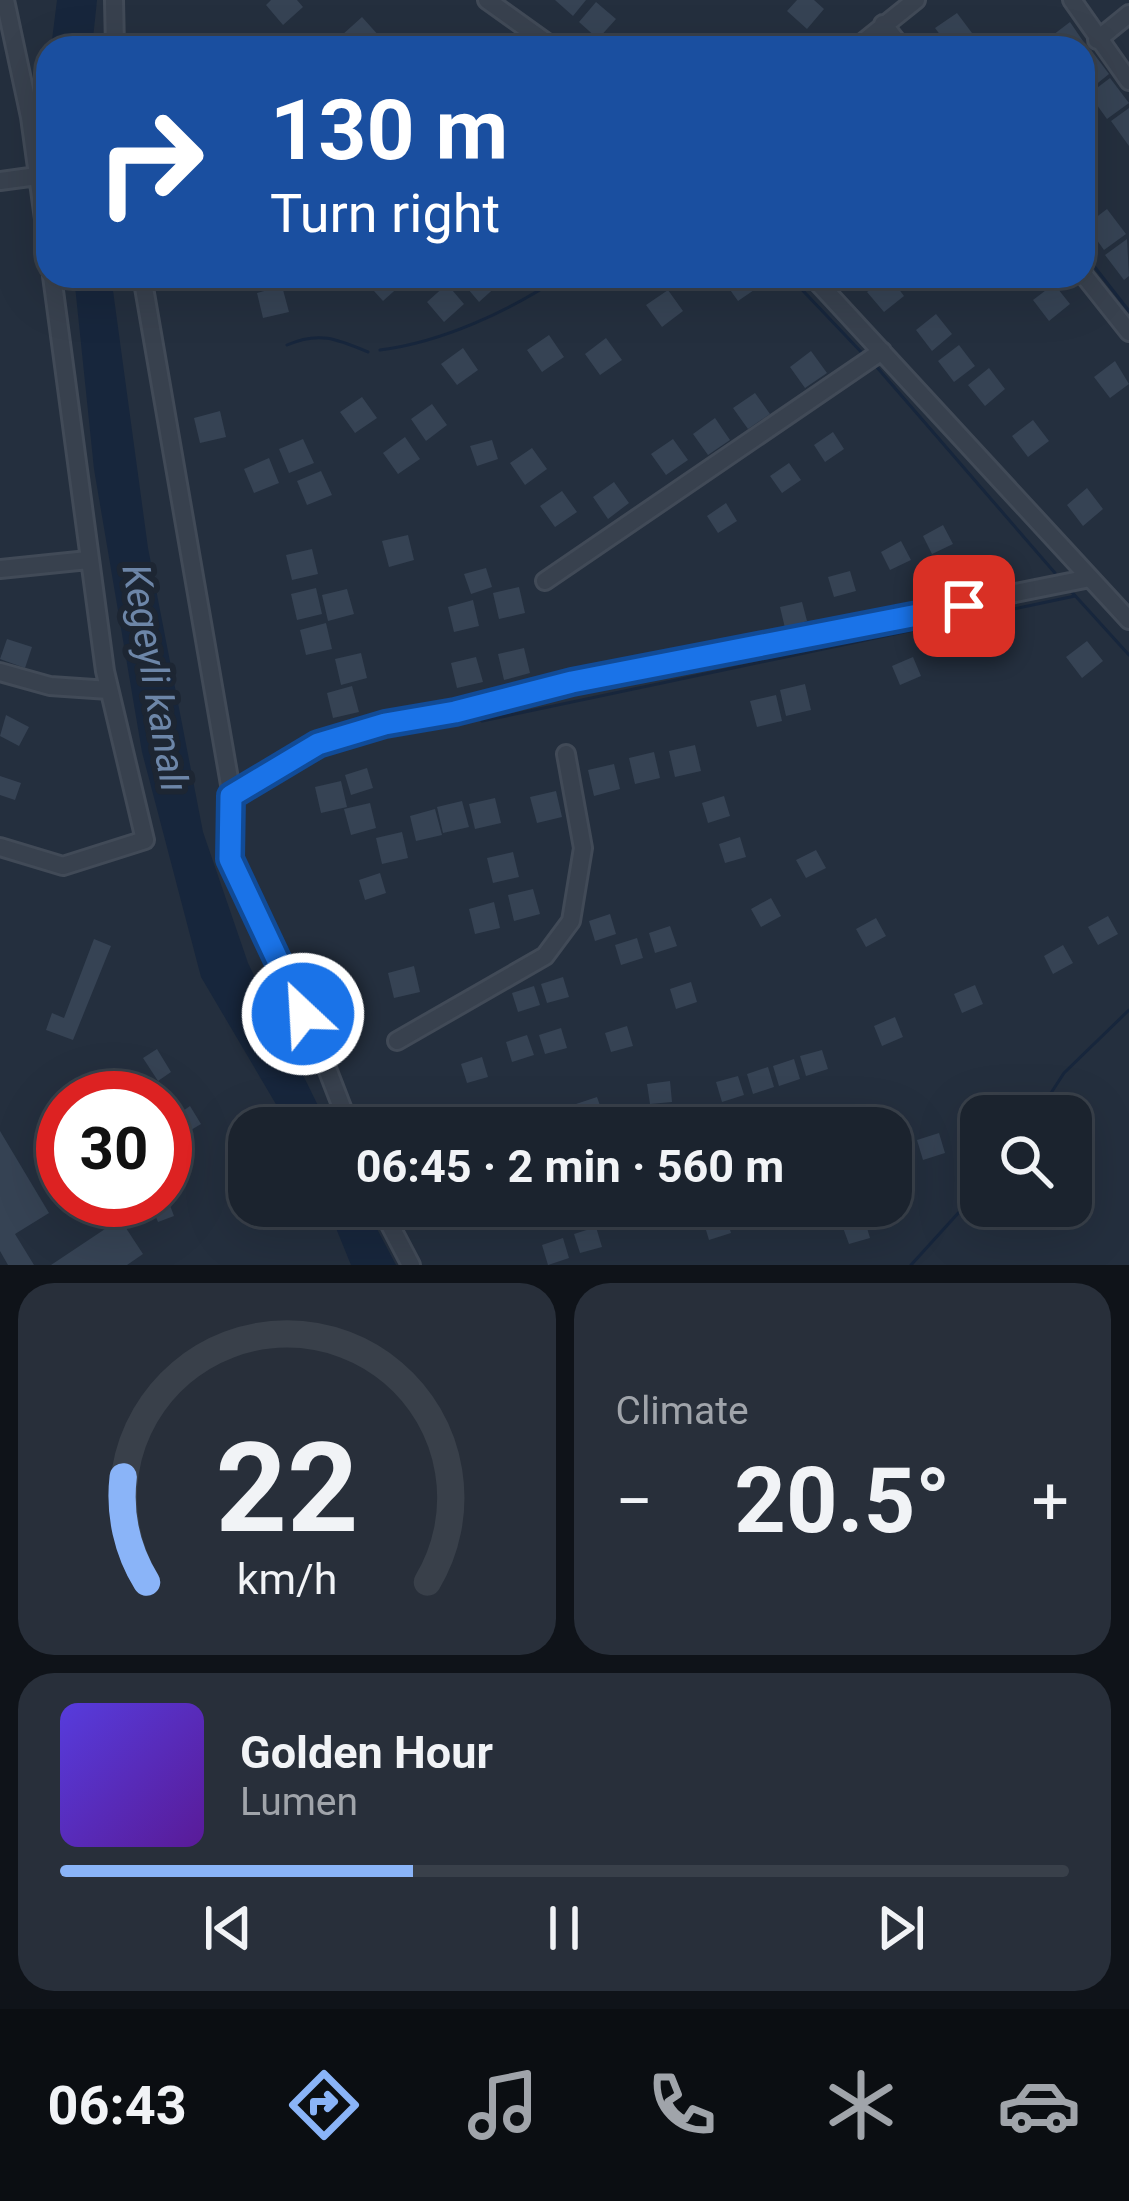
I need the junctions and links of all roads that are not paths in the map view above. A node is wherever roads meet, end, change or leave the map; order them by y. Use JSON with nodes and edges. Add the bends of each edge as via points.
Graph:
{"nodes":[{"id":1,"x":5,"y":0,"type":"edge"},
{"id":2,"x":114,"y":0,"type":"edge"},
{"id":3,"x":487,"y":0,"type":"edge"},
{"id":4,"x":916,"y":0,"type":"edge"},
{"id":5,"x":1072,"y":0,"type":"edge"},
{"id":6,"x":1129,"y":14,"type":"edge"},
{"id":7,"x":883,"y":24,"type":"junction"},
{"id":8,"x":115,"y":36,"type":"edge"},
{"id":9,"x":537,"y":36,"type":"edge"},
{"id":10,"x":870,"y":36,"type":"edge"},
{"id":11,"x":892,"y":36,"type":"edge"},
{"id":12,"x":1094,"y":36,"type":"edge"},
{"id":13,"x":1095,"y":37,"type":"edge"},
{"id":14,"x":1097,"y":40,"type":"junction"},
{"id":15,"x":1129,"y":81,"type":"edge"},
{"id":16,"x":36,"y":168,"type":"edge"},
{"id":17,"x":36,"y":176,"type":"edge"},
{"id":18,"x":0,"y":181,"type":"edge"},
{"id":19,"x":54,"y":288,"type":"edge"},
{"id":20,"x":144,"y":288,"type":"edge"},
{"id":21,"x":823,"y":288,"type":"edge"},
{"id":22,"x":1094,"y":288,"type":"edge"},
{"id":23,"x":1129,"y":332,"type":"edge"},
{"id":24,"x":882,"y":351,"type":"junction"},
{"id":25,"x":88,"y":560,"type":"junction"},
{"id":26,"x":0,"y":569,"type":"edge"},
{"id":27,"x":1090,"y":578,"type":"junction"},
{"id":28,"x":545,"y":581,"type":"dead end"},
{"id":29,"x":1129,"y":620,"type":"edge"},
{"id":30,"x":0,"y":672,"type":"edge"},
{"id":31,"x":109,"y":690,"type":"junction"},
{"id":32,"x":566,"y":754,"type":"dead end"},
{"id":33,"x":231,"y":796,"type":"junction"},
{"id":34,"x":0,"y":847,"type":"edge"},
{"id":35,"x":397,"y":1041,"type":"dead end"},
{"id":36,"x":342,"y":1107,"type":"edge"},
{"id":37,"x":391,"y":1227,"type":"edge"},
{"id":38,"x":411,"y":1265,"type":"edge"}],
"edges":[{"from":1,"to":16,"type":"street"},
{"from":2,"to":8,"type":"street"},
{"from":3,"to":9,"type":"street"},
{"from":4,"to":7,"type":"street"},
{"from":5,"to":12,"type":"street"},
{"from":6,"to":14,"type":"street"},
{"from":7,"to":10,"type":"street"},
{"from":7,"to":11,"type":"street"},
{"from":13,"to":14,"type":"street"},
{"from":14,"to":15,"type":"street"},
{"from":17,"to":18,"type":"street"},
{"from":19,"to":25,"type":"street"},
{"from":20,"to":33,"type":"street"},
{"from":21,"to":24,"type":"street"},
{"from":22,"to":23,"type":"street"},
{"from":24,"to":27,"type":"street"},
{"from":24,"to":28,"type":"street"},
{"from":25,"to":26,"type":"street"},
{"from":25,"to":31,"type":"street"},
{"from":27,"to":29,"type":"street"},
{"from":27,"to":33,"type":"street","via":[[385,724],[318,744]]},
{"from":30,"to":31,"type":"street"},
{"from":31,"to":34,"type":"street","via":[[145,840],[63,866]]},
{"from":32,"to":35,"type":"street","via":[[583,848],[572,921],[545,956]]},
{"from":33,"to":36,"type":"street","via":[[230,859]]},
{"from":37,"to":38,"type":"street"}]}
